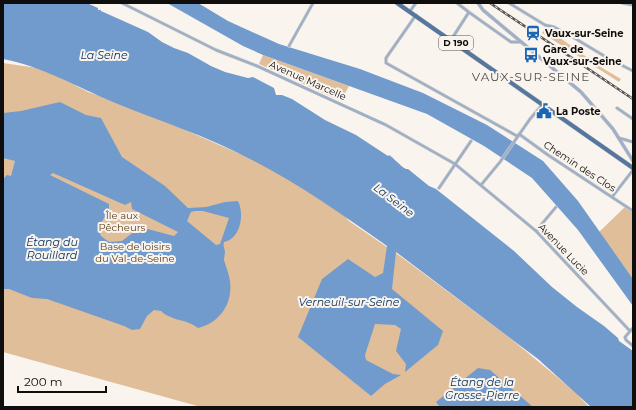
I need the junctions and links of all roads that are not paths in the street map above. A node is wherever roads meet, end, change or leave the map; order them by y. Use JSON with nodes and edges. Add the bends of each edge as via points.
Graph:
{"nodes":[{"id":1,"x":122,"y":3,"type":"edge"},
{"id":2,"x":313,"y":3,"type":"edge"},
{"id":3,"x":398,"y":3,"type":"edge"},
{"id":4,"x":416,"y":3,"type":"edge"},
{"id":5,"x":457,"y":3,"type":"edge"},
{"id":6,"x":478,"y":3,"type":"edge"},
{"id":7,"x":509,"y":3,"type":"edge"},
{"id":8,"x":622,"y":3,"type":"edge"},
{"id":9,"x":402,"y":4,"type":"edge"},
{"id":10,"x":633,"y":5,"type":"edge"},
{"id":11,"x":410,"y":11,"type":"junction"},
{"id":12,"x":469,"y":12,"type":"junction"},
{"id":13,"x":416,"y":15,"type":"junction"},
{"id":14,"x":451,"y":40,"type":"junction"},
{"id":15,"x":521,"y":42,"type":"junction"},
{"id":16,"x":289,"y":46,"type":"dead end"},
{"id":17,"x":632,"y":70,"type":"edge"},
{"id":18,"x":542,"y":105,"type":"junction"},
{"id":19,"x":617,"y":108,"type":"dead end"},
{"id":20,"x":633,"y":119,"type":"edge"},
{"id":21,"x":518,"y":135,"type":"junction"},
{"id":22,"x":619,"y":138,"type":"junction"},
{"id":23,"x":472,"y":141,"type":"dead end"},
{"id":24,"x":633,"y":142,"type":"edge"},
{"id":25,"x":633,"y":161,"type":"edge"},
{"id":26,"x":455,"y":164,"type":"junction"},
{"id":27,"x":633,"y":169,"type":"edge"},
{"id":28,"x":481,"y":184,"type":"junction"},
{"id":29,"x":439,"y":188,"type":"dead end"},
{"id":30,"x":612,"y":197,"type":"junction"},
{"id":31,"x":556,"y":207,"type":"dead end"},
{"id":32,"x":633,"y":211,"type":"edge"},
{"id":33,"x":536,"y":231,"type":"junction"},
{"id":34,"x":633,"y":328,"type":"edge"},
{"id":35,"x":630,"y":331,"type":"junction"},
{"id":36,"x":633,"y":346,"type":"edge"}],
"edges":[{"from":1,"to":26,"type":"street","name":"Avenue Marcelle","via":[[216,50],[386,125]]},
{"from":2,"to":16,"type":"street"},
{"from":3,"to":9,"type":"main road","number":"D 190"},
{"from":4,"to":11,"type":"street"},
{"from":5,"to":12,"type":"street"},
{"from":6,"to":15,"type":"street","via":[[480,8]]},
{"from":7,"to":17,"type":"street","via":[[545,25],[554,27]]},
{"from":8,"to":10,"type":"street"},
{"from":9,"to":11,"type":"main road","number":"D 190"},
{"from":11,"to":13,"type":"main road","number":"D 190"},
{"from":12,"to":14,"type":"street"},
{"from":12,"to":15,"type":"street","via":[[512,42]]},
{"from":13,"to":14,"type":"main road","number":"D 190"},
{"from":13,"to":21,"type":"street","name":"Chemin des Clos","via":[[386,58],[386,63]]},
{"from":14,"to":18,"type":"main road","number":"D 190"},
{"from":15,"to":22,"type":"street","via":[[581,92]]},
{"from":18,"to":21,"type":"street"},
{"from":18,"to":27,"type":"main road","number":"D 190"},
{"from":19,"to":20,"type":"street"},
{"from":21,"to":28,"type":"street"},
{"from":21,"to":30,"type":"street","name":"Chemin des Clos"},
{"from":22,"to":24,"type":"street"},
{"from":22,"to":25,"type":"street"},
{"from":23,"to":26,"type":"street"},
{"from":26,"to":28,"type":"street","name":"Avenue Marcelle"},
{"from":26,"to":29,"type":"street"},
{"from":27,"to":30,"type":"street"},
{"from":28,"to":33,"type":"street","name":"Avenue Lucie"},
{"from":30,"to":32,"type":"street","name":"Chemin des Clos"},
{"from":31,"to":33,"type":"street"},
{"from":33,"to":35,"type":"street","name":"Avenue Lucie"},
{"from":34,"to":35,"type":"street"},
{"from":35,"to":36,"type":"street","via":[[626,340]]}]}
